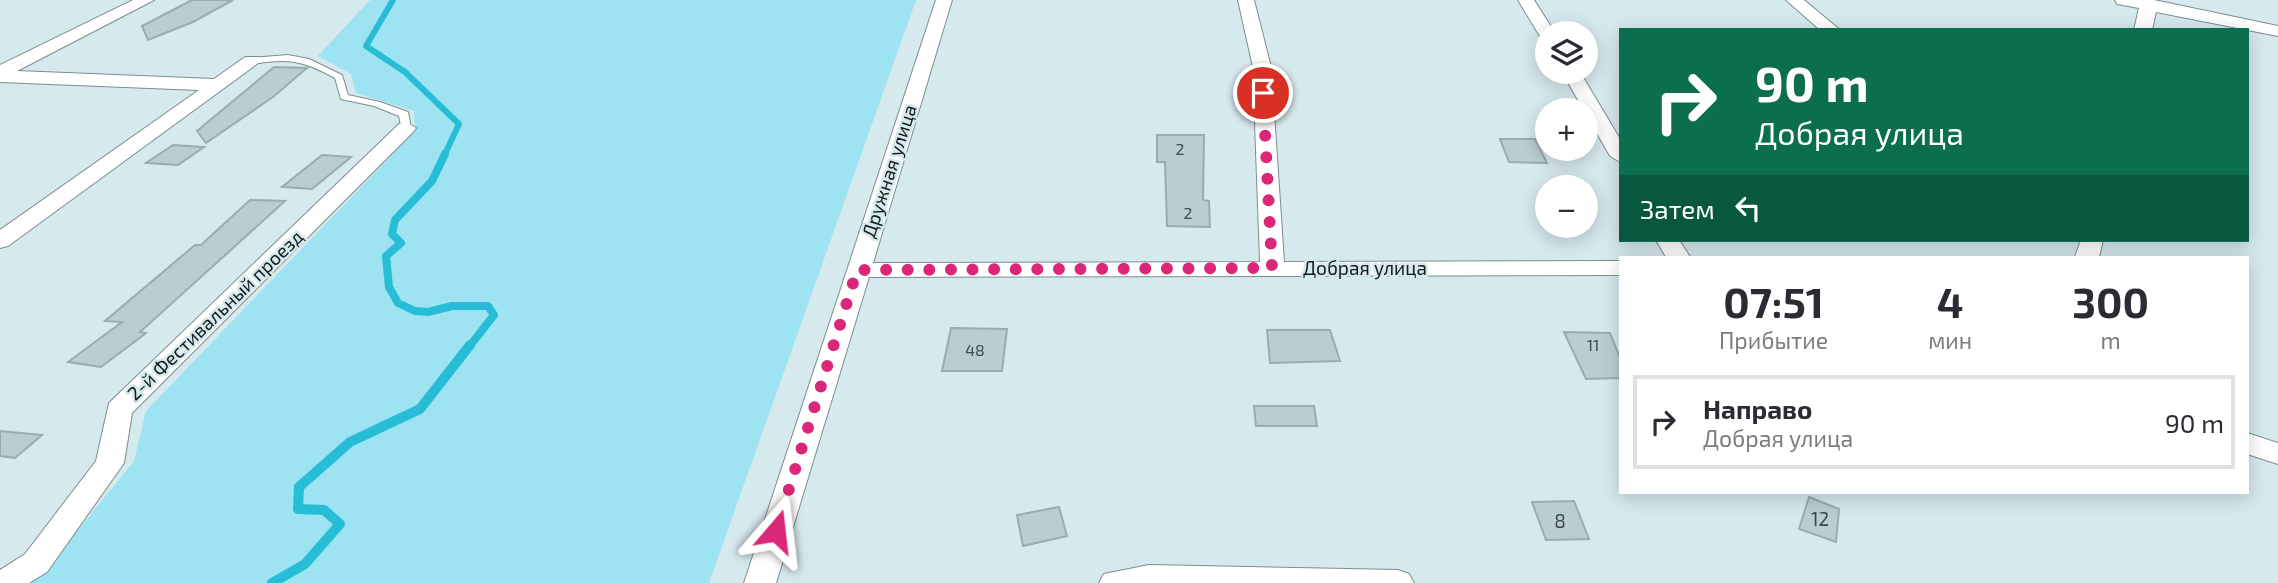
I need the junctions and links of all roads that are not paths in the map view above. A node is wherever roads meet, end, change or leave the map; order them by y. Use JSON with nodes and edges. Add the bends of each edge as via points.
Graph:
{"nodes":[{"id":1,"x":146,"y":0,"type":"edge"},
{"id":2,"x":944,"y":0,"type":"edge"},
{"id":3,"x":1245,"y":0,"type":"edge"},
{"id":4,"x":1526,"y":0,"type":"edge"},
{"id":5,"x":1794,"y":0,"type":"edge"},
{"id":6,"x":2123,"y":0,"type":"edge"},
{"id":7,"x":2158,"y":4,"type":"edge"},
{"id":8,"x":1539,"y":21,"type":"edge"},
{"id":9,"x":1829,"y":28,"type":"edge"},
{"id":10,"x":2144,"y":28,"type":"edge"},
{"id":11,"x":2278,"y":32,"type":"edge"},
{"id":12,"x":252,"y":61,"type":"joint"},
{"id":13,"x":0,"y":74,"type":"edge"},
{"id":14,"x":1578,"y":84,"type":"edge"},
{"id":15,"x":217,"y":85,"type":"junction"},
{"id":16,"x":406,"y":128,"type":"joint"},
{"id":17,"x":1619,"y":154,"type":"edge"},
{"id":18,"x":0,"y":241,"type":"edge"},
{"id":19,"x":1272,"y":268,"type":"junction"},
{"id":20,"x":1619,"y":268,"type":"edge"},
{"id":21,"x":857,"y":270,"type":"junction"},
{"id":22,"x":2249,"y":444,"type":"edge"},
{"id":23,"x":2278,"y":454,"type":"edge"},
{"id":24,"x":4,"y":583,"type":"edge"},
{"id":25,"x":760,"y":583,"type":"edge"},
{"id":26,"x":1115,"y":583,"type":"edge"},
{"id":27,"x":1398,"y":583,"type":"edge"}],
"edges":[{"from":1,"to":13,"type":"street"},
{"from":2,"to":21,"type":"street","name":"Дружная улица"},
{"from":3,"to":19,"type":"street","via":[[1262,67]]},
{"from":4,"to":8,"type":"street"},
{"from":5,"to":9,"type":"street"},
{"from":6,"to":7,"type":"street"},
{"from":7,"to":10,"type":"street"},
{"from":7,"to":11,"type":"street"},
{"from":12,"to":15,"type":"street"},
{"from":12,"to":16,"type":"lane","via":[[287,55],[313,63],[339,77],[344,97],[404,114]]},
{"from":13,"to":15,"type":"street"},
{"from":14,"to":17,"type":"street"},
{"from":15,"to":18,"type":"street"},
{"from":16,"to":24,"type":"street","name":"2-й Фестивальный проезд","via":[[119,410],[110,463],[36,563]]},
{"from":19,"to":20,"type":"street","name":"Добрая улица"},
{"from":19,"to":21,"type":"street","name":"Добрая улица"},
{"from":21,"to":25,"type":"street","name":"Дружная улица"},
{"from":22,"to":23,"type":"street"},
{"from":26,"to":27,"type":"street","via":[[1149,578]]}]}
